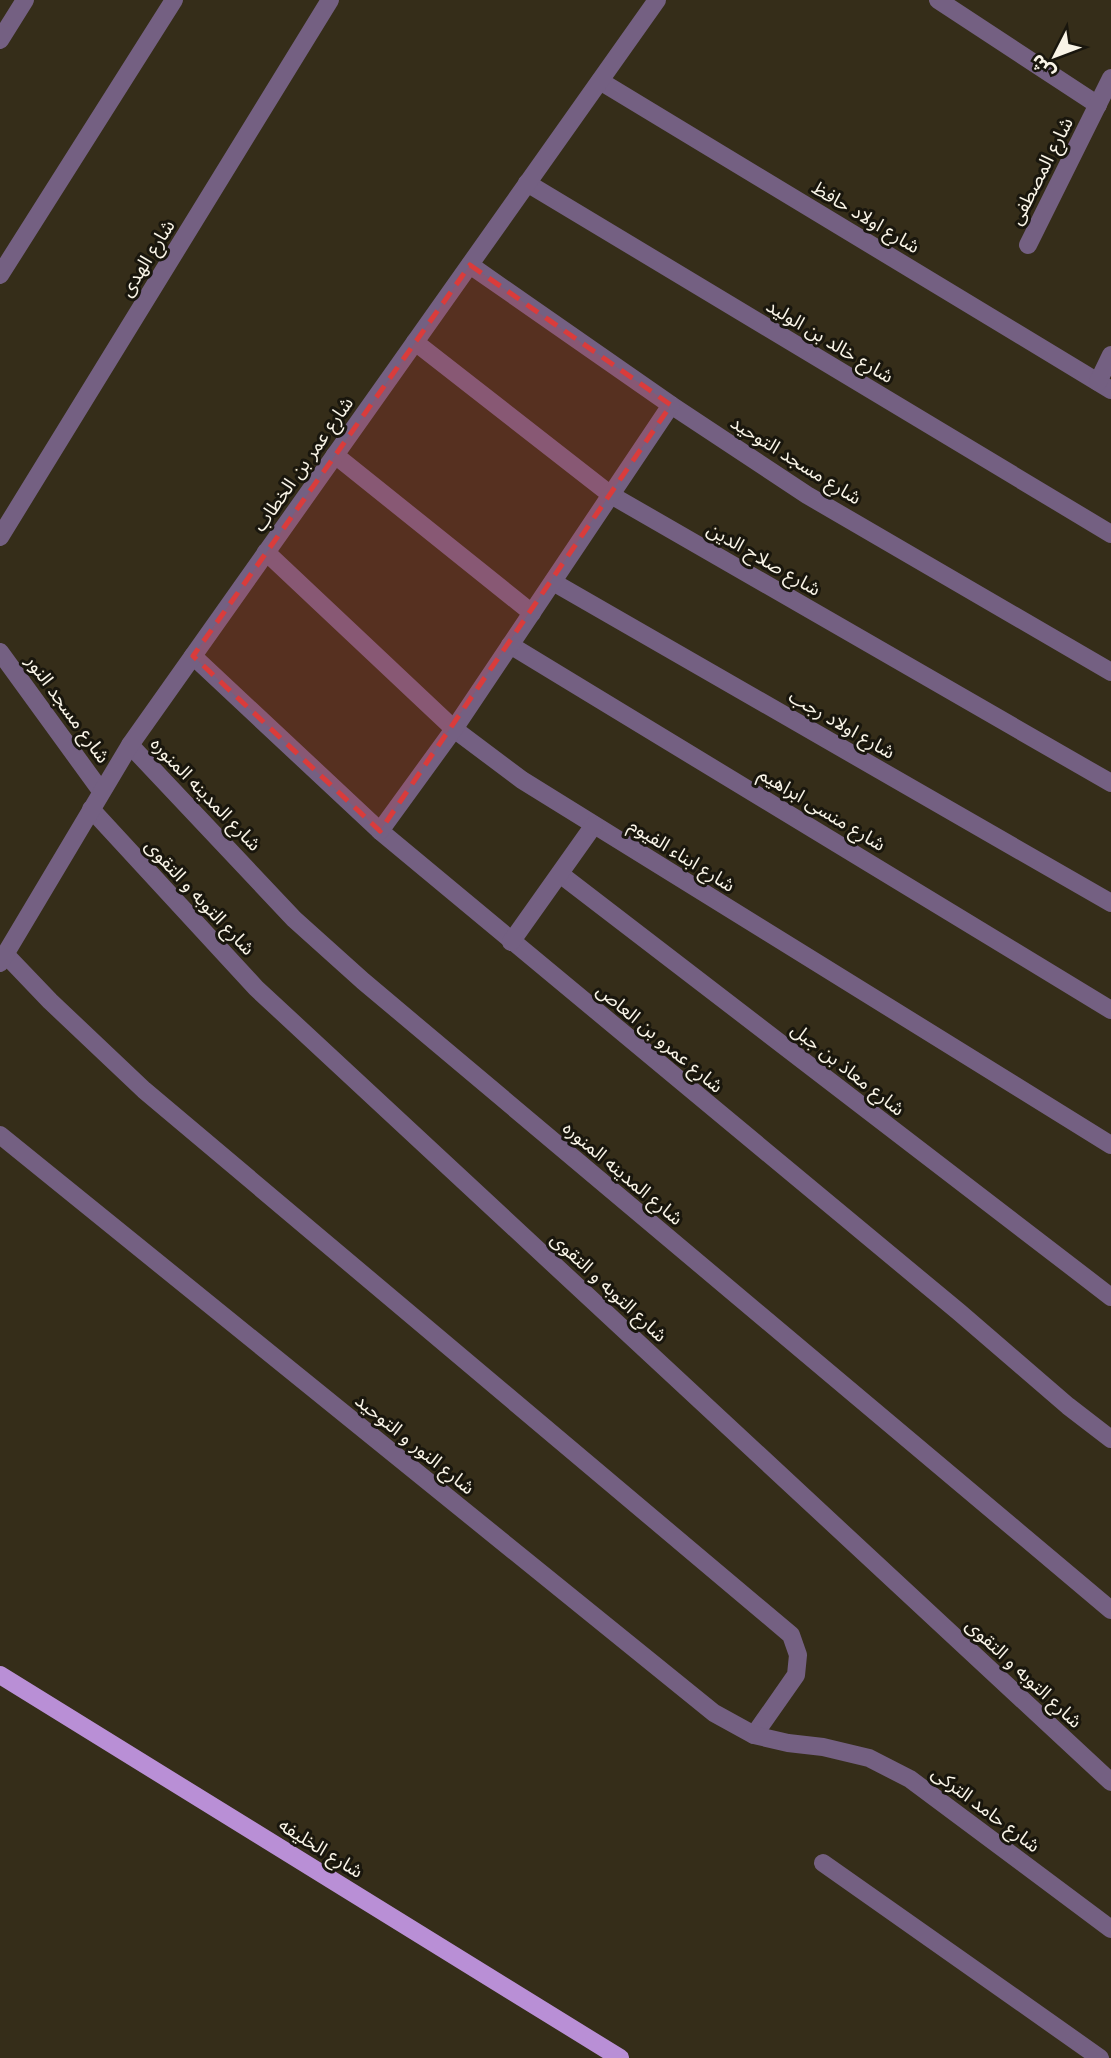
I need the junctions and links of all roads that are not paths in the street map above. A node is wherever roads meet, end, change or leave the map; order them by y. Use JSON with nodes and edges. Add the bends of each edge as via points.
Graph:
{"nodes":[{"id":1,"x":25,"y":0,"type":"edge"},
{"id":2,"x":174,"y":0,"type":"edge"},
{"id":3,"x":330,"y":0,"type":"edge"},
{"id":4,"x":657,"y":0,"type":"edge"},
{"id":5,"x":938,"y":0,"type":"edge"},
{"id":6,"x":0,"y":40,"type":"edge"},
{"id":7,"x":1111,"y":78,"type":"edge"},
{"id":8,"x":600,"y":81,"type":"junction"},
{"id":9,"x":1098,"y":105,"type":"junction"},
{"id":10,"x":527,"y":183,"type":"junction"},
{"id":11,"x":1027,"y":245,"type":"dead end"},
{"id":12,"x":470,"y":265,"type":"junction"},
{"id":13,"x":0,"y":275,"type":"edge"},
{"id":14,"x":415,"y":342,"type":"junction"},
{"id":15,"x":1111,"y":355,"type":"edge"},
{"id":16,"x":1105,"y":386,"type":"edge"},
{"id":17,"x":671,"y":405,"type":"junction"},
{"id":18,"x":335,"y":455,"type":"junction"},
{"id":19,"x":611,"y":495,"type":"junction"},
{"id":20,"x":1111,"y":534,"type":"edge"},
{"id":21,"x":0,"y":537,"type":"edge"},
{"id":22,"x":266,"y":552,"type":"junction"},
{"id":23,"x":553,"y":582,"type":"junction"},
{"id":24,"x":532,"y":613,"type":"junction"},
{"id":25,"x":510,"y":645,"type":"junction"},
{"id":26,"x":0,"y":652,"type":"edge"},
{"id":27,"x":193,"y":656,"type":"junction"},
{"id":28,"x":1111,"y":672,"type":"edge"},
{"id":29,"x":454,"y":729,"type":"junction"},
{"id":30,"x":130,"y":745,"type":"junction"},
{"id":31,"x":1111,"y":783,"type":"edge"},
{"id":32,"x":101,"y":790,"type":"junction"},
{"id":33,"x":91,"y":810,"type":"junction"},
{"id":34,"x":594,"y":825,"type":"junction"},
{"id":35,"x":380,"y":831,"type":"junction"},
{"id":36,"x":560,"y":874,"type":"junction"},
{"id":37,"x":1111,"y":903,"type":"edge"},
{"id":38,"x":511,"y":942,"type":"junction"},
{"id":39,"x":3,"y":958,"type":"edge"},
{"id":40,"x":1111,"y":1010,"type":"edge"},
{"id":41,"x":0,"y":1135,"type":"edge"},
{"id":42,"x":1111,"y":1145,"type":"edge"},
{"id":43,"x":1111,"y":1297,"type":"edge"},
{"id":44,"x":1111,"y":1439,"type":"edge"},
{"id":45,"x":1111,"y":1610,"type":"edge"},
{"id":46,"x":0,"y":1675,"type":"edge"},
{"id":47,"x":754,"y":1735,"type":"junction"},
{"id":48,"x":823,"y":1747,"type":"joint"},
{"id":49,"x":1111,"y":1783,"type":"edge"},
{"id":50,"x":823,"y":1863,"type":"dead end"},
{"id":51,"x":1111,"y":1929,"type":"edge"},
{"id":52,"x":620,"y":2058,"type":"edge"},
{"id":53,"x":1100,"y":2058,"type":"edge"}],
"edges":[{"from":1,"to":6,"type":"street"},
{"from":2,"to":13,"type":"street"},
{"from":3,"to":21,"type":"street","name":"شارع الهدى"},
{"from":4,"to":8,"type":"street","name":"شارع عمر بن الخطاب"},
{"from":5,"to":9,"type":"street"},
{"from":7,"to":9,"type":"street","name":"شارع المصطفى"},
{"from":8,"to":10,"type":"street","name":"شارع عمر بن الخطاب"},
{"from":8,"to":16,"type":"street","name":"شارع اولاد حافظ"},
{"from":9,"to":11,"type":"street","name":"شارع المصطفى"},
{"from":10,"to":12,"type":"street","name":"شارع عمر بن الخطاب"},
{"from":10,"to":20,"type":"street","name":"شارع خالد بن الوليد"},
{"from":12,"to":14,"type":"street","name":"شارع عمر بن الخطاب"},
{"from":12,"to":17,"type":"street","name":"شارع مسجد التوحيد"},
{"from":14,"to":18,"type":"street","name":"شارع عمر بن الخطاب"},
{"from":14,"to":19,"type":"street","name":"شارع صلاح الدين"},
{"from":15,"to":16,"type":"street"},
{"from":17,"to":19,"type":"street"},
{"from":17,"to":28,"type":"street","name":"شارع مسجد التوحيد","via":[[807,495]]},
{"from":18,"to":22,"type":"street","name":"شارع عمر بن الخطاب"},
{"from":18,"to":24,"type":"street"},
{"from":19,"to":23,"type":"street"},
{"from":19,"to":31,"type":"street","name":"شارع صلاح الدين"},
{"from":22,"to":27,"type":"street","name":"شارع عمر بن الخطاب"},
{"from":22,"to":29,"type":"street","name":"شارع ابناء الفيوم"},
{"from":23,"to":24,"type":"street"},
{"from":23,"to":37,"type":"street","name":"شارع اولاد رجب"},
{"from":24,"to":25,"type":"street"},
{"from":25,"to":29,"type":"street"},
{"from":25,"to":40,"type":"street","name":"شارع منسى ابراهيم"},
{"from":26,"to":32,"type":"street","name":"شارع مسجد النور"},
{"from":27,"to":30,"type":"street","name":"شارع عمر بن الخطاب"},
{"from":27,"to":35,"type":"street","name":"شارع عمرو بن العاص"},
{"from":29,"to":34,"type":"street","name":"شارع ابناء الفيوم","via":[[522,780]]},
{"from":29,"to":35,"type":"street"},
{"from":30,"to":32,"type":"street","name":"شارع عمر بن الخطاب"},
{"from":30,"to":45,"type":"street","name":"شارع المدينه المنوره","via":[[294,919],[363,981]]},
{"from":32,"to":33,"type":"street","name":"شارع عمر بن الخطاب"},
{"from":33,"to":39,"type":"street","name":"شارع عمر بن الخطاب"},
{"from":33,"to":49,"type":"street","name":"شارع التوبه و التقوى","via":[[256,988]]},
{"from":34,"to":36,"type":"street"},
{"from":34,"to":42,"type":"street","name":"شارع ابناء الفيوم"},
{"from":35,"to":38,"type":"street","name":"شارع عمرو بن العاص"},
{"from":36,"to":38,"type":"street"},
{"from":36,"to":43,"type":"street","name":"شارع معاذ بن جبل"},
{"from":38,"to":44,"type":"street","name":"شارع عمرو بن العاص"},
{"from":39,"to":47,"type":"street","via":[[144,1090],[791,1636],[798,1655],[796,1675]]},
{"from":41,"to":47,"type":"street","name":"شارع النور و التوحيد","via":[[714,1713]]},
{"from":46,"to":52,"type":"main road","name":"شارع الخليفه"},
{"from":47,"to":48,"type":"street","name":"شارع النور و التوحيد"},
{"from":48,"to":51,"type":"street","name":"شارع حامد التركى","via":[[869,1758],[910,1779]]},
{"from":50,"to":53,"type":"street"}]}
